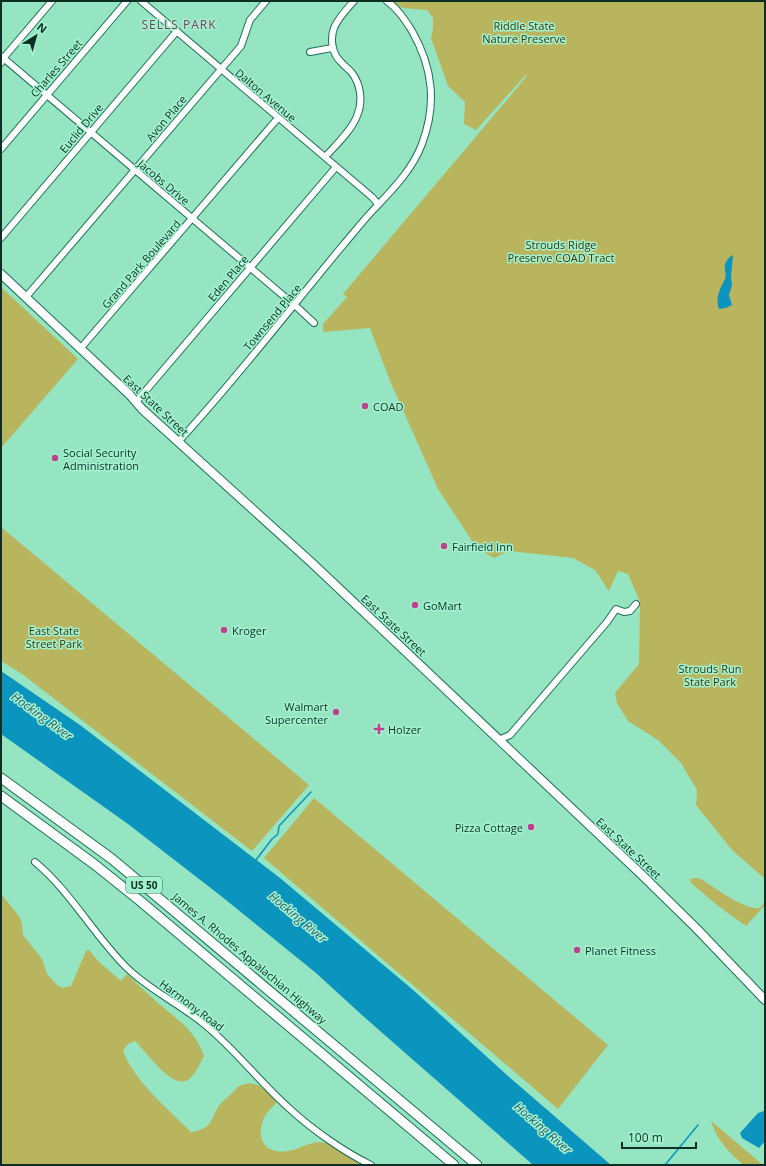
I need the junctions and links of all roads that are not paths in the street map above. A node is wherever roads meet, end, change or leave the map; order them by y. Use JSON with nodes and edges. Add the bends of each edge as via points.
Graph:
{"nodes":[{"id":1,"x":52,"y":1,"type":"edge"},
{"id":2,"x":127,"y":1,"type":"edge"},
{"id":3,"x":141,"y":1,"type":"edge"},
{"id":4,"x":266,"y":1,"type":"edge"},
{"id":5,"x":354,"y":1,"type":"edge"},
{"id":6,"x":387,"y":1,"type":"edge"},
{"id":7,"x":177,"y":31,"type":"junction"},
{"id":8,"x":332,"y":48,"type":"junction"},
{"id":9,"x":310,"y":52,"type":"dead end"},
{"id":10,"x":2,"y":59,"type":"edge"},
{"id":11,"x":221,"y":69,"type":"junction"},
{"id":12,"x":46,"y":95,"type":"junction"},
{"id":13,"x":278,"y":118,"type":"junction"},
{"id":14,"x":90,"y":132,"type":"junction"},
{"id":15,"x":1,"y":149,"type":"edge"},
{"id":16,"x":325,"y":157,"type":"junction"},
{"id":17,"x":336,"y":166,"type":"junction"},
{"id":18,"x":135,"y":170,"type":"junction"},
{"id":19,"x":378,"y":204,"type":"junction"},
{"id":20,"x":192,"y":219,"type":"junction"},
{"id":21,"x":1,"y":238,"type":"edge"},
{"id":22,"x":250,"y":268,"type":"junction"},
{"id":23,"x":1,"y":274,"type":"edge"},
{"id":24,"x":26,"y":297,"type":"junction"},
{"id":25,"x":294,"y":306,"type":"junction"},
{"id":26,"x":314,"y":323,"type":"dead end"},
{"id":27,"x":80,"y":349,"type":"junction"},
{"id":28,"x":136,"y":402,"type":"junction"},
{"id":29,"x":179,"y":441,"type":"junction"},
{"id":30,"x":636,"y":604,"type":"dead end"},
{"id":31,"x":499,"y":740,"type":"junction"},
{"id":32,"x":1,"y":778,"type":"edge"},
{"id":33,"x":1,"y":796,"type":"edge"},
{"id":34,"x":35,"y":862,"type":"dead end"},
{"id":35,"x":765,"y":1000,"type":"edge"},
{"id":36,"x":371,"y":1165,"type":"edge"},
{"id":37,"x":454,"y":1165,"type":"edge"},
{"id":38,"x":477,"y":1165,"type":"edge"}],
"edges":[{"from":1,"to":10,"type":"street"},
{"from":2,"to":12,"type":"street","name":"Charles Street"},
{"from":3,"to":7,"type":"street","name":"Dalton Avenue"},
{"from":4,"to":11,"type":"street","name":"Avon Place","via":[[250,20],[241,46]]},
{"from":5,"to":8,"type":"street","via":[[334,28]]},
{"from":6,"to":19,"type":"street","name":"Townsend Place","via":[[401,14],[420,45],[428,66],[431,102],[426,133],[420,149],[407,172]]},
{"from":7,"to":11,"type":"street","name":"Dalton Avenue"},
{"from":7,"to":14,"type":"street","name":"Euclid Drive"},
{"from":8,"to":9,"type":"street"},
{"from":8,"to":16,"type":"street","via":[[356,79],[360,104],[352,125]]},
{"from":10,"to":12,"type":"street","name":"Jacobs Drive"},
{"from":11,"to":13,"type":"street","name":"Dalton Avenue"},
{"from":11,"to":18,"type":"street","name":"Avon Place"},
{"from":12,"to":14,"type":"street","name":"Jacobs Drive"},
{"from":12,"to":15,"type":"street","name":"Charles Street"},
{"from":13,"to":16,"type":"street","name":"Dalton Avenue"},
{"from":13,"to":20,"type":"street","name":"Grand Park Boulevard"},
{"from":14,"to":18,"type":"street","name":"Jacobs Drive"},
{"from":14,"to":21,"type":"street","name":"Euclid Drive"},
{"from":16,"to":17,"type":"street","name":"Dalton Avenue"},
{"from":17,"to":19,"type":"street","name":"Dalton Avenue"},
{"from":17,"to":22,"type":"street","name":"Eden Place"},
{"from":18,"to":20,"type":"street","name":"Jacobs Drive"},
{"from":18,"to":24,"type":"street","name":"Avon Place"},
{"from":19,"to":25,"type":"street","name":"Townsend Place"},
{"from":20,"to":22,"type":"street","name":"Jacobs Drive"},
{"from":20,"to":27,"type":"street","name":"Grand Park Boulevard"},
{"from":22,"to":25,"type":"street","name":"Jacobs Drive"},
{"from":22,"to":28,"type":"street","name":"Eden Place"},
{"from":23,"to":24,"type":"main road","name":"East State Street"},
{"from":24,"to":27,"type":"main road","name":"East State Street"},
{"from":25,"to":26,"type":"street","name":"Jacobs Drive"},
{"from":25,"to":29,"type":"street","name":"Townsend Place"},
{"from":27,"to":28,"type":"main road","name":"East State Street"},
{"from":28,"to":29,"type":"main road","name":"East State Street"},
{"from":29,"to":31,"type":"main road","name":"East State Street"},
{"from":30,"to":31,"type":"street","via":[[630,611],[616,609],[510,735]]},
{"from":31,"to":35,"type":"main road","name":"East State Street","via":[[658,890]]},
{"from":32,"to":38,"type":"highway","name":"James A. Rhodes Appalachian Highway","number":"US 50","via":[[112,859]]},
{"from":33,"to":37,"type":"highway","number":"US 50","via":[[149,908]]},
{"from":34,"to":36,"type":"street","name":"Harmony Road","via":[[67,894],[97,935],[126,968],[203,1023],[291,1110],[336,1145]]}]}
